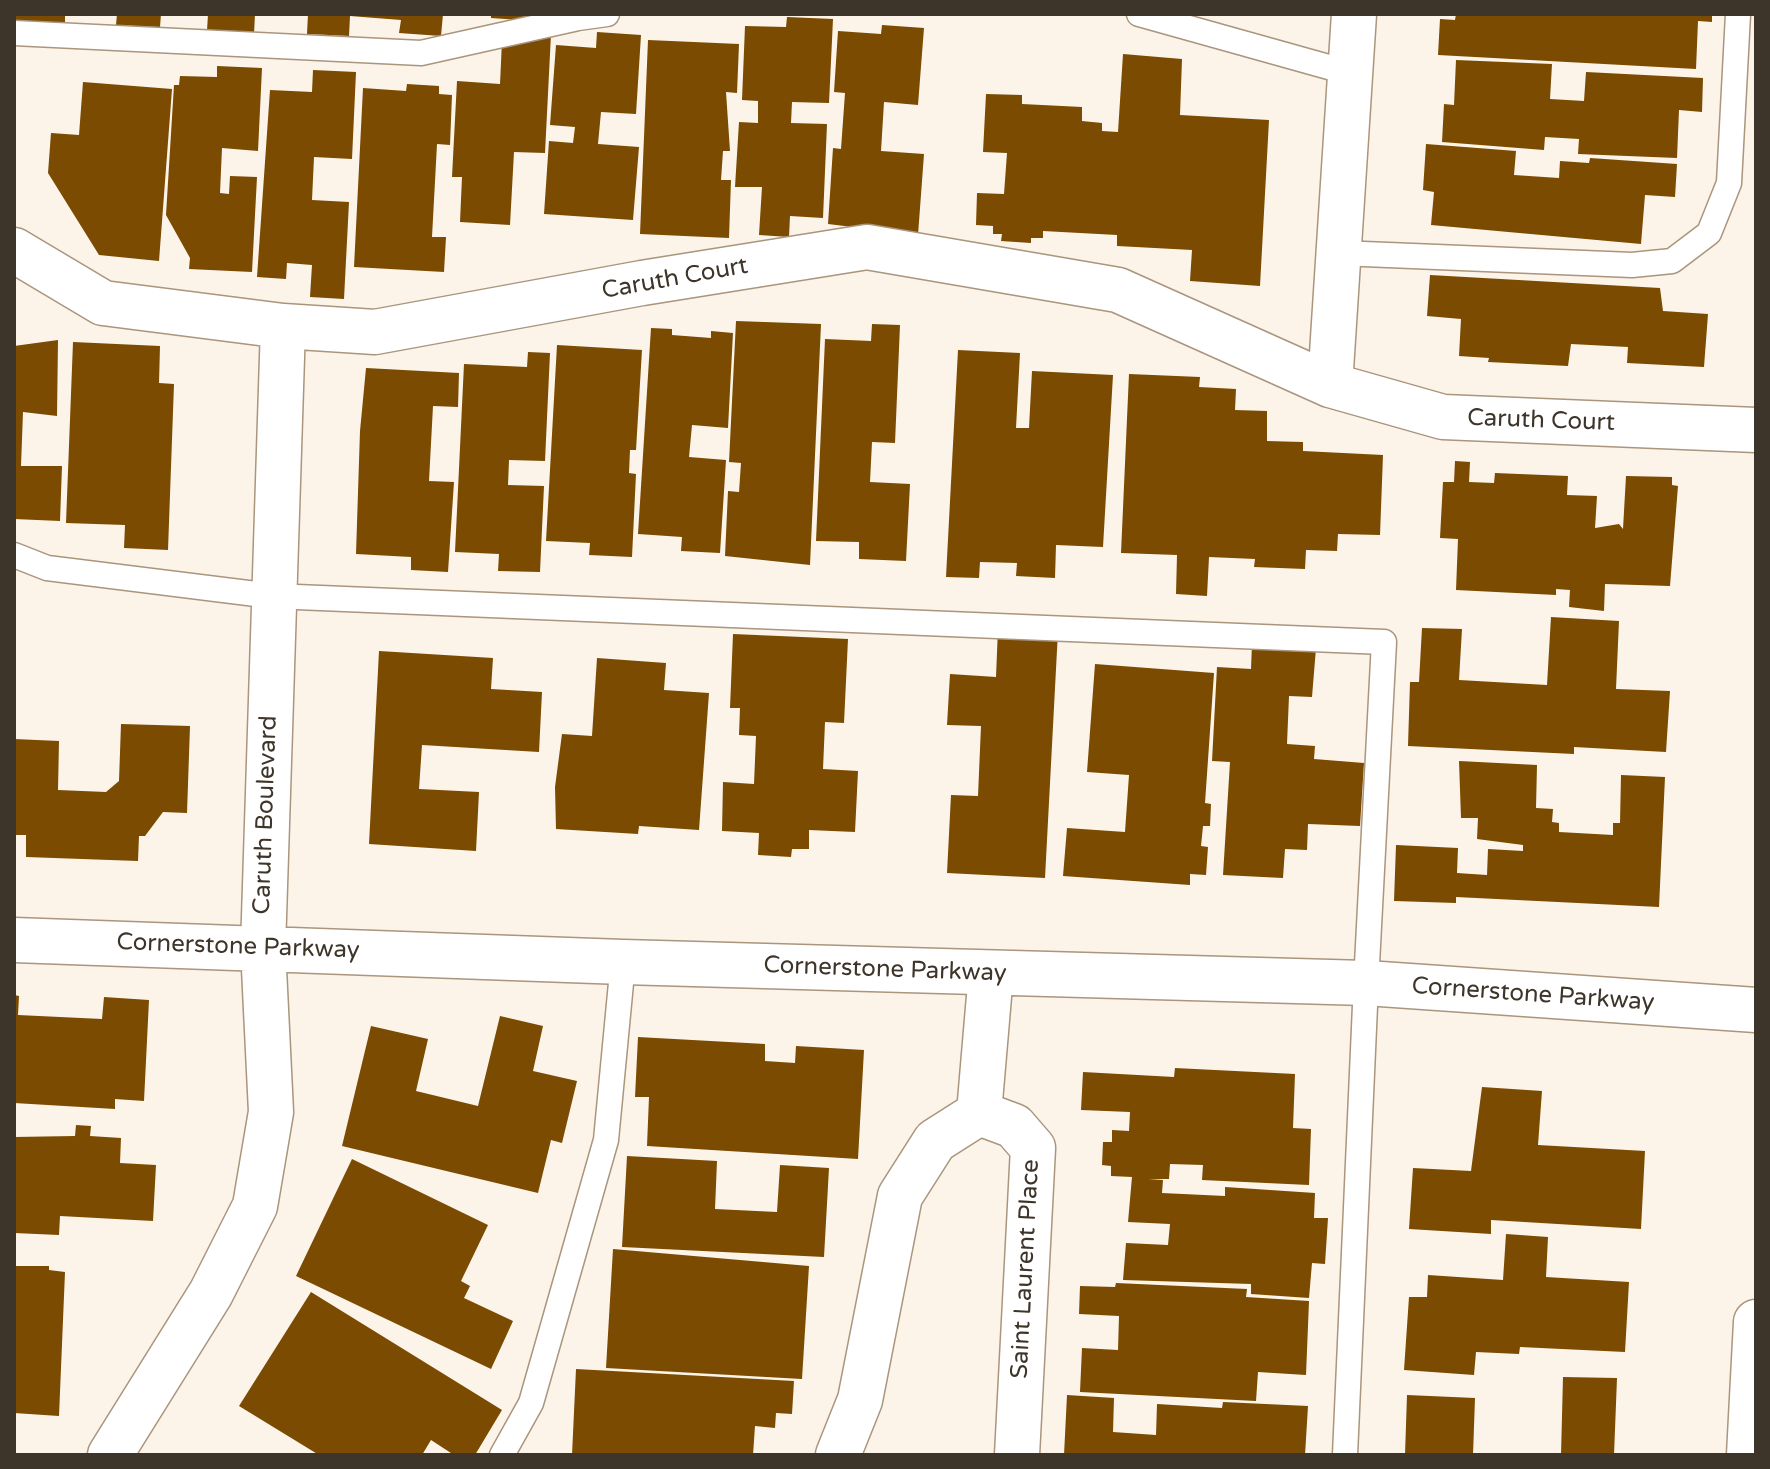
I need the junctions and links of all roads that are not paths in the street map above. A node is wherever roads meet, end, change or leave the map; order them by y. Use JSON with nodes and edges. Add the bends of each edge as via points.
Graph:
{"nodes":[{"id":1,"x":607,"y":14,"type":"edge"},
{"id":2,"x":1139,"y":14,"type":"edge"},
{"id":3,"x":1354,"y":14,"type":"edge"},
{"id":4,"x":1738,"y":14,"type":"edge"},
{"id":5,"x":14,"y":33,"type":"edge"},
{"id":6,"x":1350,"y":73,"type":"junction"},
{"id":7,"x":14,"y":250,"type":"edge"},
{"id":8,"x":1339,"y":253,"type":"junction"},
{"id":9,"x":283,"y":326,"type":"junction"},
{"id":10,"x":1330,"y":385,"type":"junction"},
{"id":11,"x":1756,"y":430,"type":"edge"},
{"id":12,"x":14,"y":555,"type":"edge"},
{"id":13,"x":272,"y":596,"type":"junction"},
{"id":14,"x":14,"y":940,"type":"edge"},
{"id":15,"x":263,"y":948,"type":"junction"},
{"id":16,"x":623,"y":962,"type":"junction"},
{"id":17,"x":991,"y":973,"type":"junction"},
{"id":18,"x":1366,"y":983,"type":"junction"},
{"id":19,"x":1756,"y":1010,"type":"edge"},
{"id":20,"x":979,"y":1113,"type":"junction"},
{"id":21,"x":1756,"y":1322,"type":"edge"},
{"id":22,"x":110,"y":1455,"type":"edge"},
{"id":23,"x":502,"y":1455,"type":"edge"},
{"id":24,"x":838,"y":1455,"type":"edge"},
{"id":25,"x":1017,"y":1455,"type":"edge"},
{"id":26,"x":1345,"y":1455,"type":"edge"},
{"id":27,"x":1749,"y":1455,"type":"edge"}],
"edges":[{"from":1,"to":5,"type":"lane","via":[[421,53]]},
{"from":2,"to":6,"type":"lane"},
{"from":3,"to":6,"type":"street"},
{"from":4,"to":8,"type":"lane","via":[[1729,183],[1709,233],[1672,261],[1632,265]]},
{"from":6,"to":8,"type":"street"},
{"from":7,"to":9,"type":"street","name":"Caruth Court","via":[[103,303]]},
{"from":8,"to":10,"type":"street"},
{"from":9,"to":10,"type":"street","name":"Caruth Court","via":[[375,332],[867,247],[1118,290]]},
{"from":9,"to":13,"type":"street","name":"Caruth Boulevard"},
{"from":10,"to":11,"type":"street","name":"Caruth Court","via":[[1443,417]]},
{"from":12,"to":13,"type":"lane","via":[[47,568]]},
{"from":13,"to":15,"type":"street","name":"Caruth Boulevard"},
{"from":13,"to":18,"type":"lane","via":[[1384,642]]},
{"from":14,"to":15,"type":"street","name":"Cornerstone Parkway"},
{"from":15,"to":16,"type":"street","name":"Cornerstone Parkway"},
{"from":15,"to":22,"type":"street","name":"Caruth Boulevard","via":[[271,1112],[255,1206],[211,1293]]},
{"from":16,"to":17,"type":"street","name":"Cornerstone Parkway"},
{"from":16,"to":23,"type":"lane","via":[[606,1140],[531,1403]]},
{"from":17,"to":18,"type":"street","name":"Cornerstone Parkway"},
{"from":17,"to":20,"type":"street"},
{"from":18,"to":19,"type":"street","name":"Cornerstone Parkway"},
{"from":18,"to":26,"type":"lane"},
{"from":20,"to":24,"type":"street","via":[[935,1141],[900,1196],[860,1400]]},
{"from":20,"to":25,"type":"street","name":"Saint Laurent Place","via":[[1014,1126],[1033,1148]]},
{"from":21,"to":27,"type":"street"}]}
